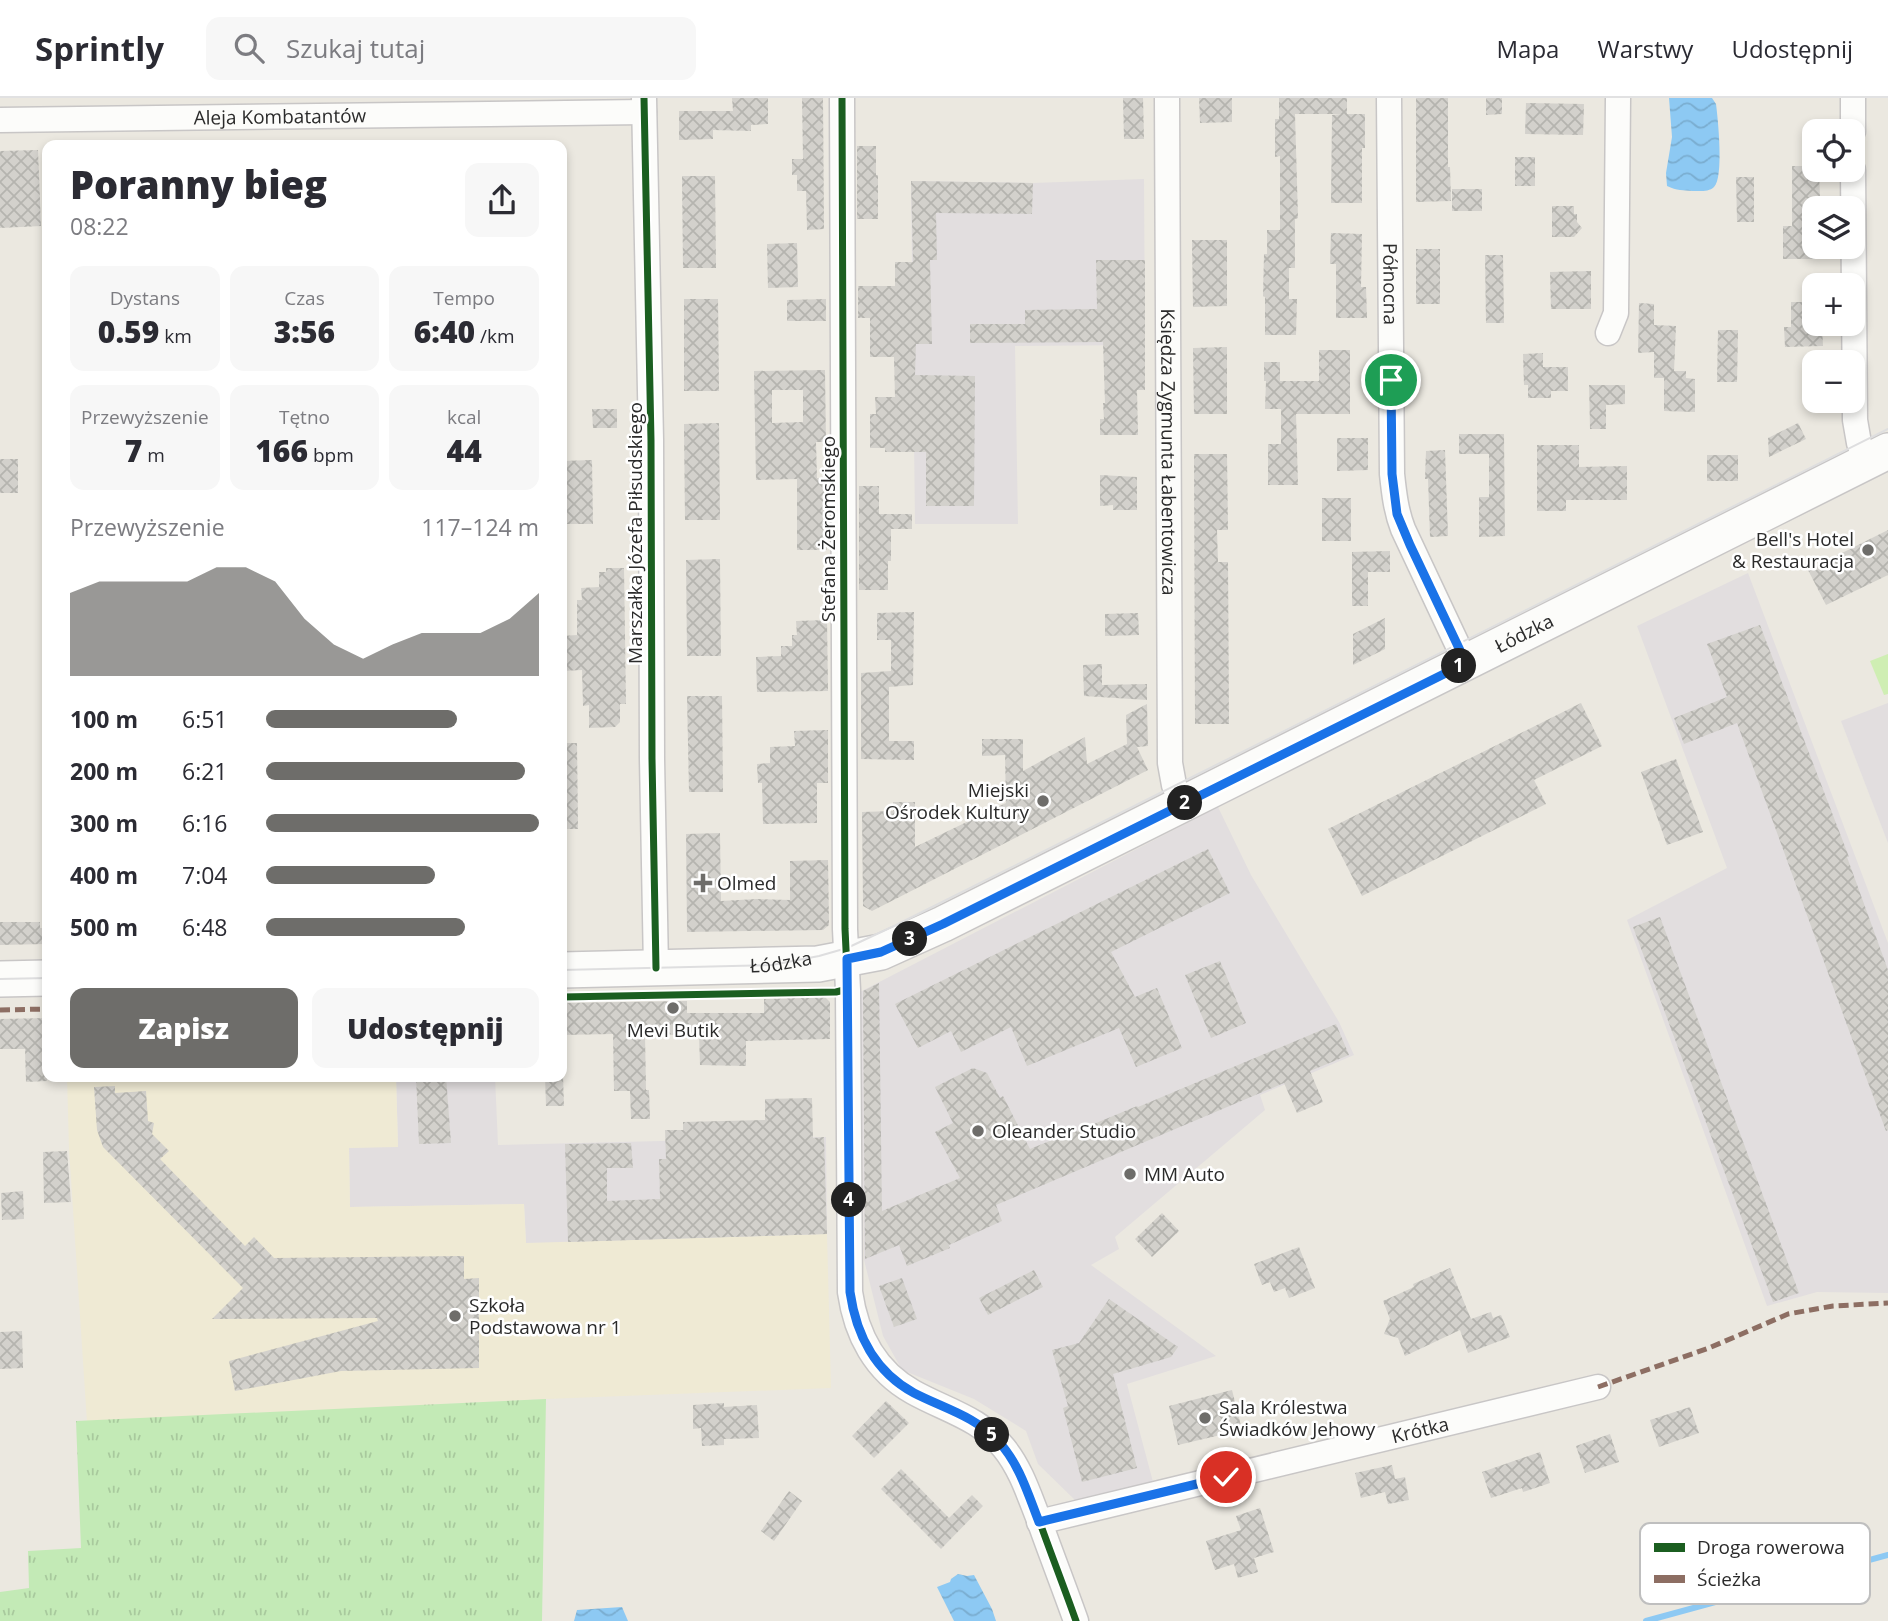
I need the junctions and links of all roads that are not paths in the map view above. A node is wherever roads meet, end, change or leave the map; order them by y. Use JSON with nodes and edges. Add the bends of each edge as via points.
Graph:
{"nodes":[{"id":1,"x":842,"y":98,"type":"edge"},
{"id":2,"x":1167,"y":98,"type":"edge"},
{"id":3,"x":1389,"y":98,"type":"edge"},
{"id":4,"x":1618,"y":98,"type":"edge"},
{"id":5,"x":1853,"y":98,"type":"edge"},
{"id":6,"x":644,"y":105,"type":"edge"},
{"id":7,"x":1853,"y":119,"type":"edge"},
{"id":8,"x":0,"y":120,"type":"edge"},
{"id":9,"x":1853,"y":182,"type":"edge"},
{"id":10,"x":1608,"y":333,"type":"dead end"},
{"id":11,"x":1877,"y":457,"type":"edge"},
{"id":12,"x":1466,"y":663,"type":"junction"},
{"id":13,"x":1182,"y":804,"type":"junction"},
{"id":14,"x":847,"y":959,"type":"junction"},
{"id":15,"x":656,"y":968,"type":"junction"},
{"id":16,"x":567,"y":970,"type":"edge"},
{"id":17,"x":42,"y":978,"type":"edge"},
{"id":18,"x":0,"y":979,"type":"edge"},
{"id":19,"x":1598,"y":1387,"type":"dead end"},
{"id":20,"x":1039,"y":1522,"type":"junction"},
{"id":21,"x":1076,"y":1621,"type":"edge"}],
"edges":[{"from":1,"to":14,"type":"street","name":"Stefana Żeromskiego"},
{"from":2,"to":13,"type":"street","name":"Księdza Zygmunta Łabentowicza","via":[[1170,763]]},
{"from":3,"to":12,"type":"street","name":"Północna","via":[[1394,495],[1403,529]]},
{"from":4,"to":10,"type":"street","via":[[1616,313]]},
{"from":5,"to":7,"type":"street"},
{"from":6,"to":8,"type":"street","name":"Aleja Kombatantów"},
{"from":6,"to":15,"type":"street","name":"Marszałka Józefa Piłsudskiego"},
{"from":9,"to":11,"type":"street","via":[[1855,420],[1859,443]]},
{"from":11,"to":12,"type":"main road","name":"Łódzka"},
{"from":12,"to":13,"type":"main road","name":"Łódzka"},
{"from":13,"to":14,"type":"main road","name":"Łódzka","via":[[943,924],[881,952]]},
{"from":14,"to":15,"type":"main road","name":"Łódzka","via":[[818,964]]},
{"from":14,"to":20,"type":"street","via":[[850,1292],[856,1324],[878,1364],[894,1379],[976,1423],[998,1441],[1019,1471]]},
{"from":15,"to":16,"type":"main road","name":"Łódzka"},
{"from":17,"to":18,"type":"main road"},
{"from":19,"to":20,"type":"street","name":"Krótka"},
{"from":20,"to":21,"type":"street"}]}
